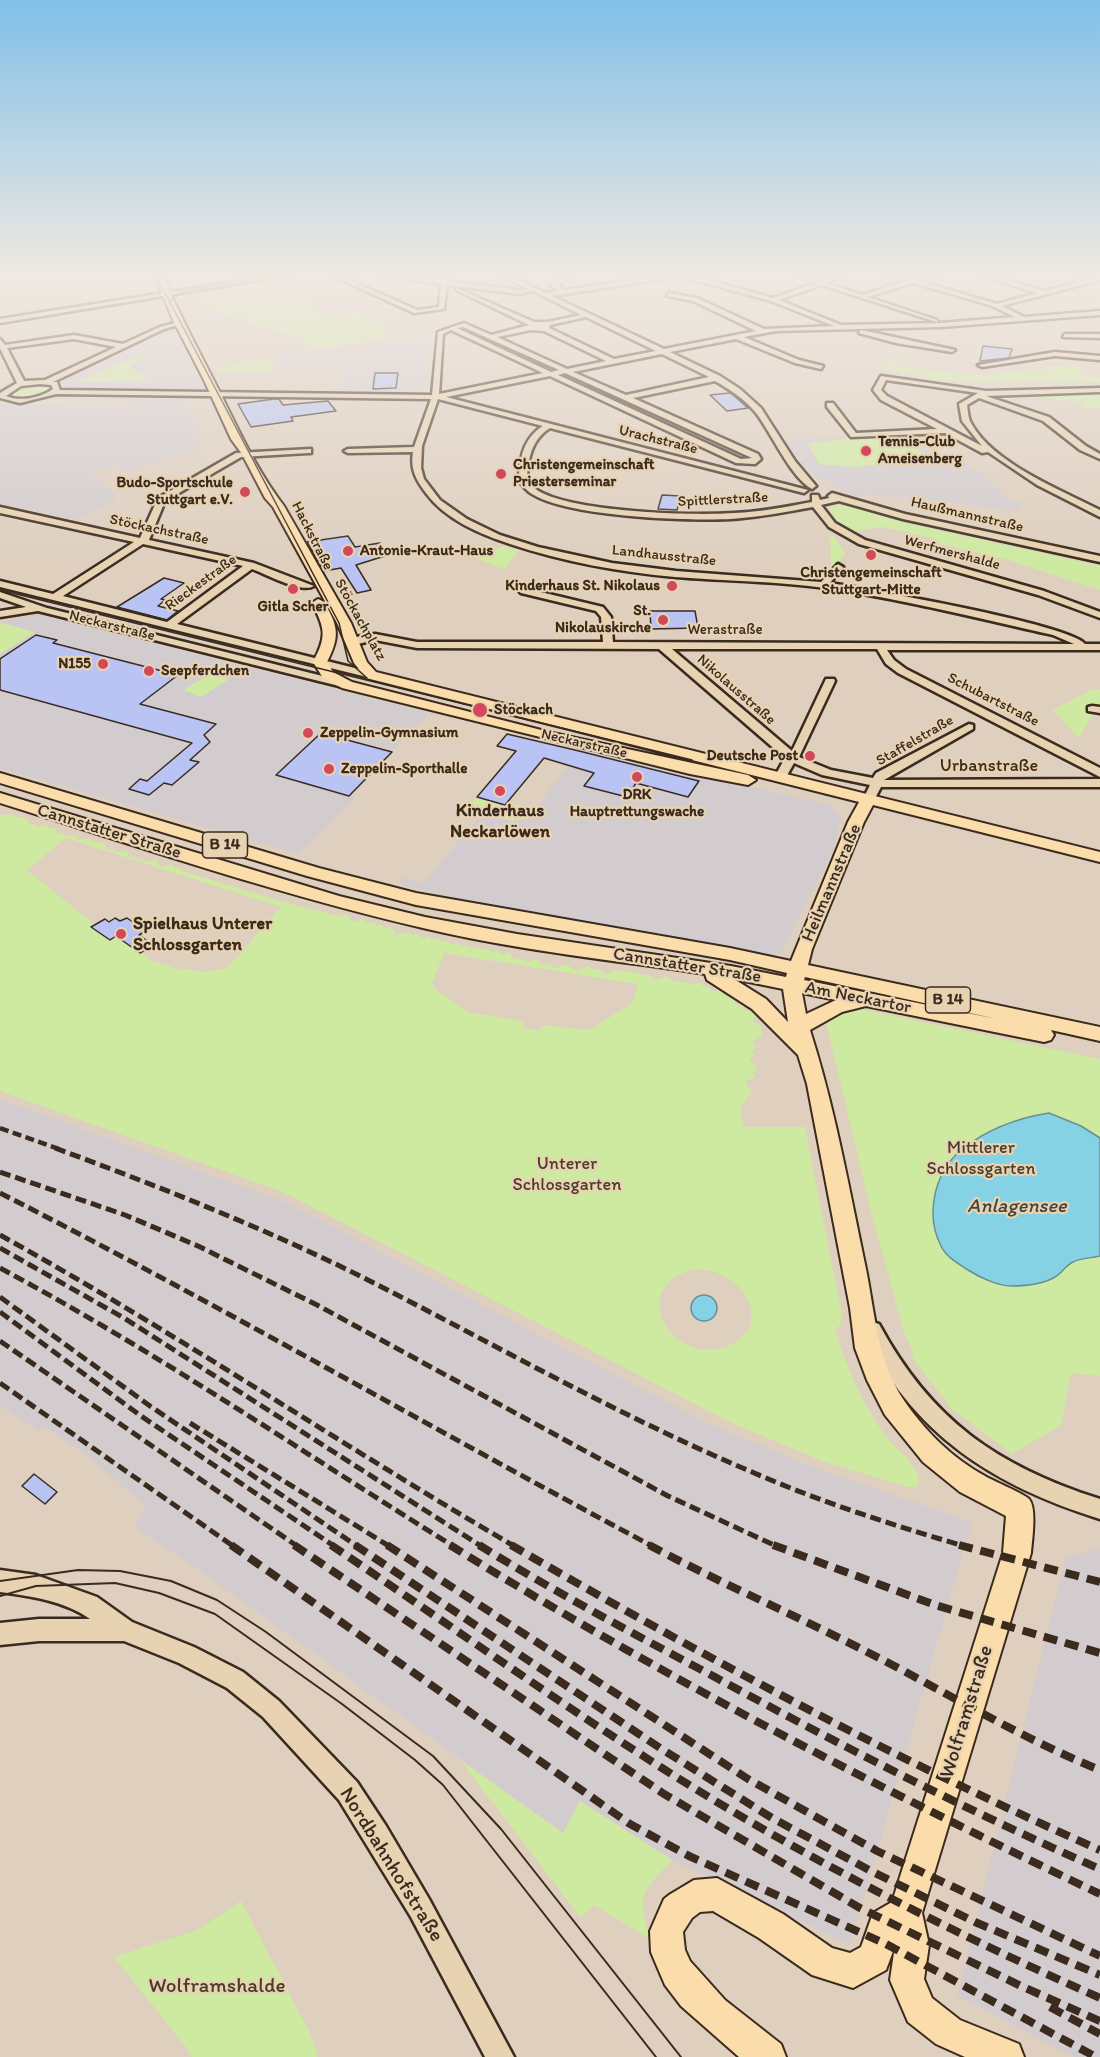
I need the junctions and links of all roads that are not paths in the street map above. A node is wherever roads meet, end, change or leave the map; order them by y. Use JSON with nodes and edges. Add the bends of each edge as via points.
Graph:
{"nodes":[{"id":1,"x":15,"y":370,"type":"edge"},
{"id":2,"x":72,"y":370,"type":"edge"},
{"id":3,"x":203,"y":370,"type":"edge"},
{"id":4,"x":437,"y":370,"type":"edge"},
{"id":5,"x":541,"y":370,"type":"edge"},
{"id":6,"x":571,"y":370,"type":"edge"},
{"id":7,"x":701,"y":370,"type":"edge"},
{"id":8,"x":566,"y":371,"type":"junction"},
{"id":9,"x":550,"y":374,"type":"junction"},
{"id":10,"x":717,"y":378,"type":"junction"},
{"id":11,"x":46,"y":382,"type":"junction"},
{"id":12,"x":21,"y":383,"type":"junction"},
{"id":13,"x":1100,"y":390,"type":"edge"},
{"id":14,"x":55,"y":392,"type":"junction"},
{"id":15,"x":982,"y":394,"type":"junction"},
{"id":16,"x":2,"y":395,"type":"edge"},
{"id":17,"x":216,"y":395,"type":"junction"},
{"id":18,"x":435,"y":397,"type":"junction"},
{"id":19,"x":624,"y":398,"type":"junction"},
{"id":20,"x":608,"y":401,"type":"junction"},
{"id":21,"x":830,"y":405,"type":"dead end"},
{"id":22,"x":548,"y":426,"type":"junction"},
{"id":23,"x":688,"y":427,"type":"junction"},
{"id":24,"x":674,"y":431,"type":"junction"},
{"id":25,"x":945,"y":431,"type":"junction"},
{"id":26,"x":417,"y":449,"type":"junction"},
{"id":27,"x":308,"y":451,"type":"dead end"},
{"id":28,"x":348,"y":451,"type":"dead end"},
{"id":29,"x":246,"y":453,"type":"junction"},
{"id":30,"x":1100,"y":457,"type":"edge"},
{"id":31,"x":1003,"y":460,"type":"junction"},
{"id":32,"x":818,"y":489,"type":"junction"},
{"id":33,"x":840,"y":498,"type":"junction"},
{"id":34,"x":816,"y":500,"type":"junction"},
{"id":35,"x":0,"y":510,"type":"edge"},
{"id":36,"x":1100,"y":514,"type":"edge"},
{"id":37,"x":142,"y":541,"type":"junction"},
{"id":38,"x":1100,"y":560,"type":"edge"},
{"id":39,"x":251,"y":565,"type":"junction"},
{"id":40,"x":838,"y":567,"type":"dead end"},
{"id":41,"x":0,"y":584,"type":"edge"},
{"id":42,"x":314,"y":584,"type":"junction"},
{"id":43,"x":823,"y":585,"type":"junction"},
{"id":44,"x":524,"y":591,"type":"dead end"},
{"id":45,"x":0,"y":596,"type":"edge"},
{"id":46,"x":54,"y":598,"type":"junction"},
{"id":47,"x":44,"y":610,"type":"junction"},
{"id":48,"x":0,"y":614,"type":"edge"},
{"id":49,"x":1100,"y":615,"type":"edge"},
{"id":50,"x":168,"y":626,"type":"junction"},
{"id":51,"x":353,"y":644,"type":"junction"},
{"id":52,"x":608,"y":645,"type":"junction"},
{"id":53,"x":661,"y":645,"type":"junction"},
{"id":54,"x":880,"y":646,"type":"junction"},
{"id":55,"x":1082,"y":647,"type":"junction"},
{"id":56,"x":1100,"y":647,"type":"edge"},
{"id":57,"x":320,"y":662,"type":"junction"},
{"id":58,"x":371,"y":675,"type":"junction"},
{"id":59,"x":830,"y":681,"type":"dead end"},
{"id":60,"x":347,"y":685,"type":"junction"},
{"id":61,"x":969,"y":727,"type":"dead end"},
{"id":62,"x":791,"y":757,"type":"junction"},
{"id":63,"x":694,"y":762,"type":"junction"},
{"id":64,"x":816,"y":769,"type":"junction"},
{"id":65,"x":729,"y":770,"type":"junction"},
{"id":66,"x":783,"y":773,"type":"junction"},
{"id":67,"x":1100,"y":773,"type":"edge"},
{"id":68,"x":0,"y":778,"type":"edge"},
{"id":69,"x":878,"y":783,"type":"junction"},
{"id":70,"x":1100,"y":783,"type":"edge"},
{"id":71,"x":0,"y":798,"type":"edge"},
{"id":72,"x":867,"y":803,"type":"junction"},
{"id":73,"x":1100,"y":857,"type":"edge"},
{"id":74,"x":1100,"y":866,"type":"edge"},
{"id":75,"x":699,"y":966,"type":"junction"},
{"id":76,"x":794,"y":976,"type":"junction"},
{"id":77,"x":868,"y":1000,"type":"junction"},
{"id":78,"x":799,"y":1027,"type":"junction"},
{"id":79,"x":1100,"y":1034,"type":"edge"},
{"id":80,"x":1100,"y":1046,"type":"edge"},
{"id":81,"x":807,"y":1055,"type":"junction"},
{"id":82,"x":862,"y":1308,"type":"junction"},
{"id":83,"x":1100,"y":1509,"type":"edge"},
{"id":84,"x":0,"y":1581,"type":"edge"},
{"id":85,"x":124,"y":1630,"type":"junction"},
{"id":86,"x":0,"y":1634,"type":"edge"},
{"id":87,"x":905,"y":1913,"type":"junction"},
{"id":88,"x":500,"y":2057,"type":"edge"},
{"id":89,"x":768,"y":2057,"type":"edge"},
{"id":90,"x":1006,"y":2057,"type":"edge"}],
"edges":[{"from":1,"to":12,"type":"street"},
{"from":2,"to":11,"type":"street"},
{"from":3,"to":17,"type":"main road","name":"Hackstraße"},
{"from":4,"to":18,"type":"street","name":"Landhausstraße"},
{"from":5,"to":9,"type":"street"},
{"from":6,"to":8,"type":"street"},
{"from":7,"to":10,"type":"street"},
{"from":8,"to":9,"type":"street"},
{"from":8,"to":19,"type":"street"},
{"from":9,"to":18,"type":"street"},
{"from":9,"to":20,"type":"street"},
{"from":10,"to":19,"type":"street"},
{"from":10,"to":32,"type":"street","via":[[758,410],[792,462]]},
{"from":11,"to":12,"type":"street"},
{"from":11,"to":14,"type":"street","via":[[56,386]]},
{"from":12,"to":16,"type":"street"},
{"from":13,"to":15,"type":"street"},
{"from":14,"to":16,"type":"street","via":[[31,400]]},
{"from":14,"to":17,"type":"street"},
{"from":15,"to":25,"type":"street","via":[[884,378],[877,390],[879,394]]},
{"from":15,"to":30,"type":"street","via":[[1046,419]]},
{"from":15,"to":31,"type":"street","via":[[963,404],[962,412],[978,440]]},
{"from":17,"to":18,"type":"street"},
{"from":17,"to":29,"type":"main road","name":"Hackstraße"},
{"from":18,"to":22,"type":"street","name":"Urachstraße"},
{"from":18,"to":26,"type":"street","name":"Landhausstraße"},
{"from":19,"to":20,"type":"street"},
{"from":19,"to":23,"type":"street"},
{"from":20,"to":24,"type":"street"},
{"from":21,"to":25,"type":"street","via":[[855,435]]},
{"from":22,"to":32,"type":"street","name":"Urachstraße"},
{"from":22,"to":34,"type":"street","name":"Spittlerstraße","via":[[529,443],[523,476],[527,488],[547,499],[576,506],[681,517],[743,515]]},
{"from":23,"to":24,"type":"street"},
{"from":23,"to":24,"type":"street","via":[[757,459],[739,461]]},
{"from":25,"to":31,"type":"street"},
{"from":26,"to":28,"type":"street"},
{"from":26,"to":43,"type":"street","name":"Landhausstraße","via":[[420,478],[436,502],[468,523],[508,541],[660,573]]},
{"from":27,"to":29,"type":"street"},
{"from":29,"to":37,"type":"street","via":[[161,500]]},
{"from":29,"to":42,"type":"main road","name":"Hackstraße","via":[[271,498],[270,509]]},
{"from":31,"to":36,"type":"street"},
{"from":32,"to":33,"type":"street","name":"Haußmannstraße"},
{"from":32,"to":34,"type":"street","via":[[807,494]]},
{"from":33,"to":34,"type":"street","name":"Spittlerstraße"},
{"from":33,"to":38,"type":"street","name":"Haußmannstraße"},
{"from":34,"to":49,"type":"street","name":"Werfmershalde","via":[[833,525],[862,542],[1041,593]]},
{"from":35,"to":37,"type":"street","name":"Stöckachstraße"},
{"from":37,"to":39,"type":"street","name":"Stöckachstraße"},
{"from":37,"to":46,"type":"street"},
{"from":39,"to":42,"type":"street","name":"Stöckachstraße","via":[[303,586]]},
{"from":39,"to":50,"type":"street","name":"Rieckestraße"},
{"from":40,"to":43,"type":"street"},
{"from":41,"to":46,"type":"street","name":"Neckarstraße"},
{"from":42,"to":51,"type":"main road","name":"Stöckachplatz"},
{"from":42,"to":57,"type":"main road","name":"Hackstraße","via":[[332,634]]},
{"from":43,"to":55,"type":"street","name":"Landhausstraße","via":[[1056,633],[1072,638]]},
{"from":44,"to":52,"type":"street","via":[[599,609],[606,617]]},
{"from":45,"to":47,"type":"street","name":"Neckarstraße"},
{"from":46,"to":50,"type":"street","name":"Neckarstraße"},
{"from":47,"to":48,"type":"street"},
{"from":47,"to":60,"type":"street","name":"Neckarstraße"},
{"from":50,"to":57,"type":"street","name":"Neckarstraße"},
{"from":51,"to":52,"type":"street","name":"Werastraße","via":[[373,637],[413,644]]},
{"from":51,"to":58,"type":"main road","name":"Stöckachplatz"},
{"from":52,"to":53,"type":"street","name":"Werastraße"},
{"from":53,"to":54,"type":"street","name":"Werastraße"},
{"from":53,"to":62,"type":"street","name":"Nikolausstraße"},
{"from":54,"to":55,"type":"street","name":"Werastraße"},
{"from":54,"to":67,"type":"street","name":"Schubartstraße","via":[[890,662],[902,671]]},
{"from":55,"to":56,"type":"street","name":"Werastraße"},
{"from":57,"to":58,"type":"street","name":"Neckarstraße"},
{"from":57,"to":60,"type":"main road","via":[[328,675]]},
{"from":58,"to":63,"type":"main road","name":"Neckarstraße"},
{"from":59,"to":62,"type":"street","via":[[797,753]]},
{"from":60,"to":63,"type":"main road","name":"Neckarstraße"},
{"from":61,"to":69,"type":"street","name":"Staffelstraße","via":[[880,776]]},
{"from":62,"to":64,"type":"street","name":"Neckarstraße"},
{"from":62,"to":66,"type":"street"},
{"from":63,"to":65,"type":"main road","name":"Neckarstraße"},
{"from":64,"to":66,"type":"street","name":"Neckarstraße"},
{"from":64,"to":69,"type":"street","name":"Neckarstraße"},
{"from":65,"to":66,"type":"main road","name":"Neckarstraße"},
{"from":65,"to":72,"type":"main road","name":"Neckarstraße","via":[[774,784]]},
{"from":66,"to":72,"type":"main road","name":"Neckarstraße"},
{"from":68,"to":76,"type":"main road","name":"Cannstatter Straße","number":"B 14","via":[[416,899],[688,946]]},
{"from":69,"to":70,"type":"street","name":"Urbanstraße"},
{"from":69,"to":72,"type":"street"},
{"from":71,"to":75,"type":"main road","name":"Cannstatter Straße","number":"B 14","via":[[379,912],[505,938]]},
{"from":72,"to":73,"type":"main road","name":"Neckarstraße"},
{"from":72,"to":74,"type":"main road","name":"Neckarstraße"},
{"from":72,"to":76,"type":"main road","name":"Heilmannstraße"},
{"from":75,"to":76,"type":"main road","name":"Cannstatter Straße","number":"B 14"},
{"from":75,"to":81,"type":"main road","via":[[759,1004]]},
{"from":76,"to":77,"type":"main road","name":"Am Neckartor","number":"B 14"},
{"from":76,"to":78,"type":"main road"},
{"from":76,"to":79,"type":"main road","name":"Am Neckartor","number":"B 14"},
{"from":77,"to":78,"type":"main road","via":[[844,1003]]},
{"from":77,"to":80,"type":"main road","name":"Am Neckartor","number":"B 14"},
{"from":78,"to":81,"type":"main road"},
{"from":81,"to":82,"type":"main road","via":[[817,1084]]},
{"from":82,"to":83,"type":"street","via":[[902,1382],[928,1413],[962,1443],[1022,1481]]},
{"from":82,"to":87,"type":"main road","name":"Wolframstraße","via":[[877,1375],[905,1422],[961,1477],[1020,1509],[1017,1552]]},
{"from":84,"to":85,"type":"street","name":"Nordbahnhofstraße","via":[[36,1587],[89,1605]]},
{"from":85,"to":86,"type":"street","name":"Nordbahnhofstraße"},
{"from":85,"to":88,"type":"street","name":"Nordbahnhofstraße","via":[[235,1680],[271,1709],[348,1791],[420,1908]]},
{"from":87,"to":89,"type":"main road","via":[[885,1925],[874,1959],[853,1971],[824,1963],[717,1894],[695,1895],[681,1906],[671,1918],[666,1934],[665,1947],[672,1965],[693,1992],[738,2035]]},
{"from":87,"to":90,"type":"main road","name":"Wolframstraße","via":[[912,1945],[907,1980],[920,2010],[948,2032]]}]}
